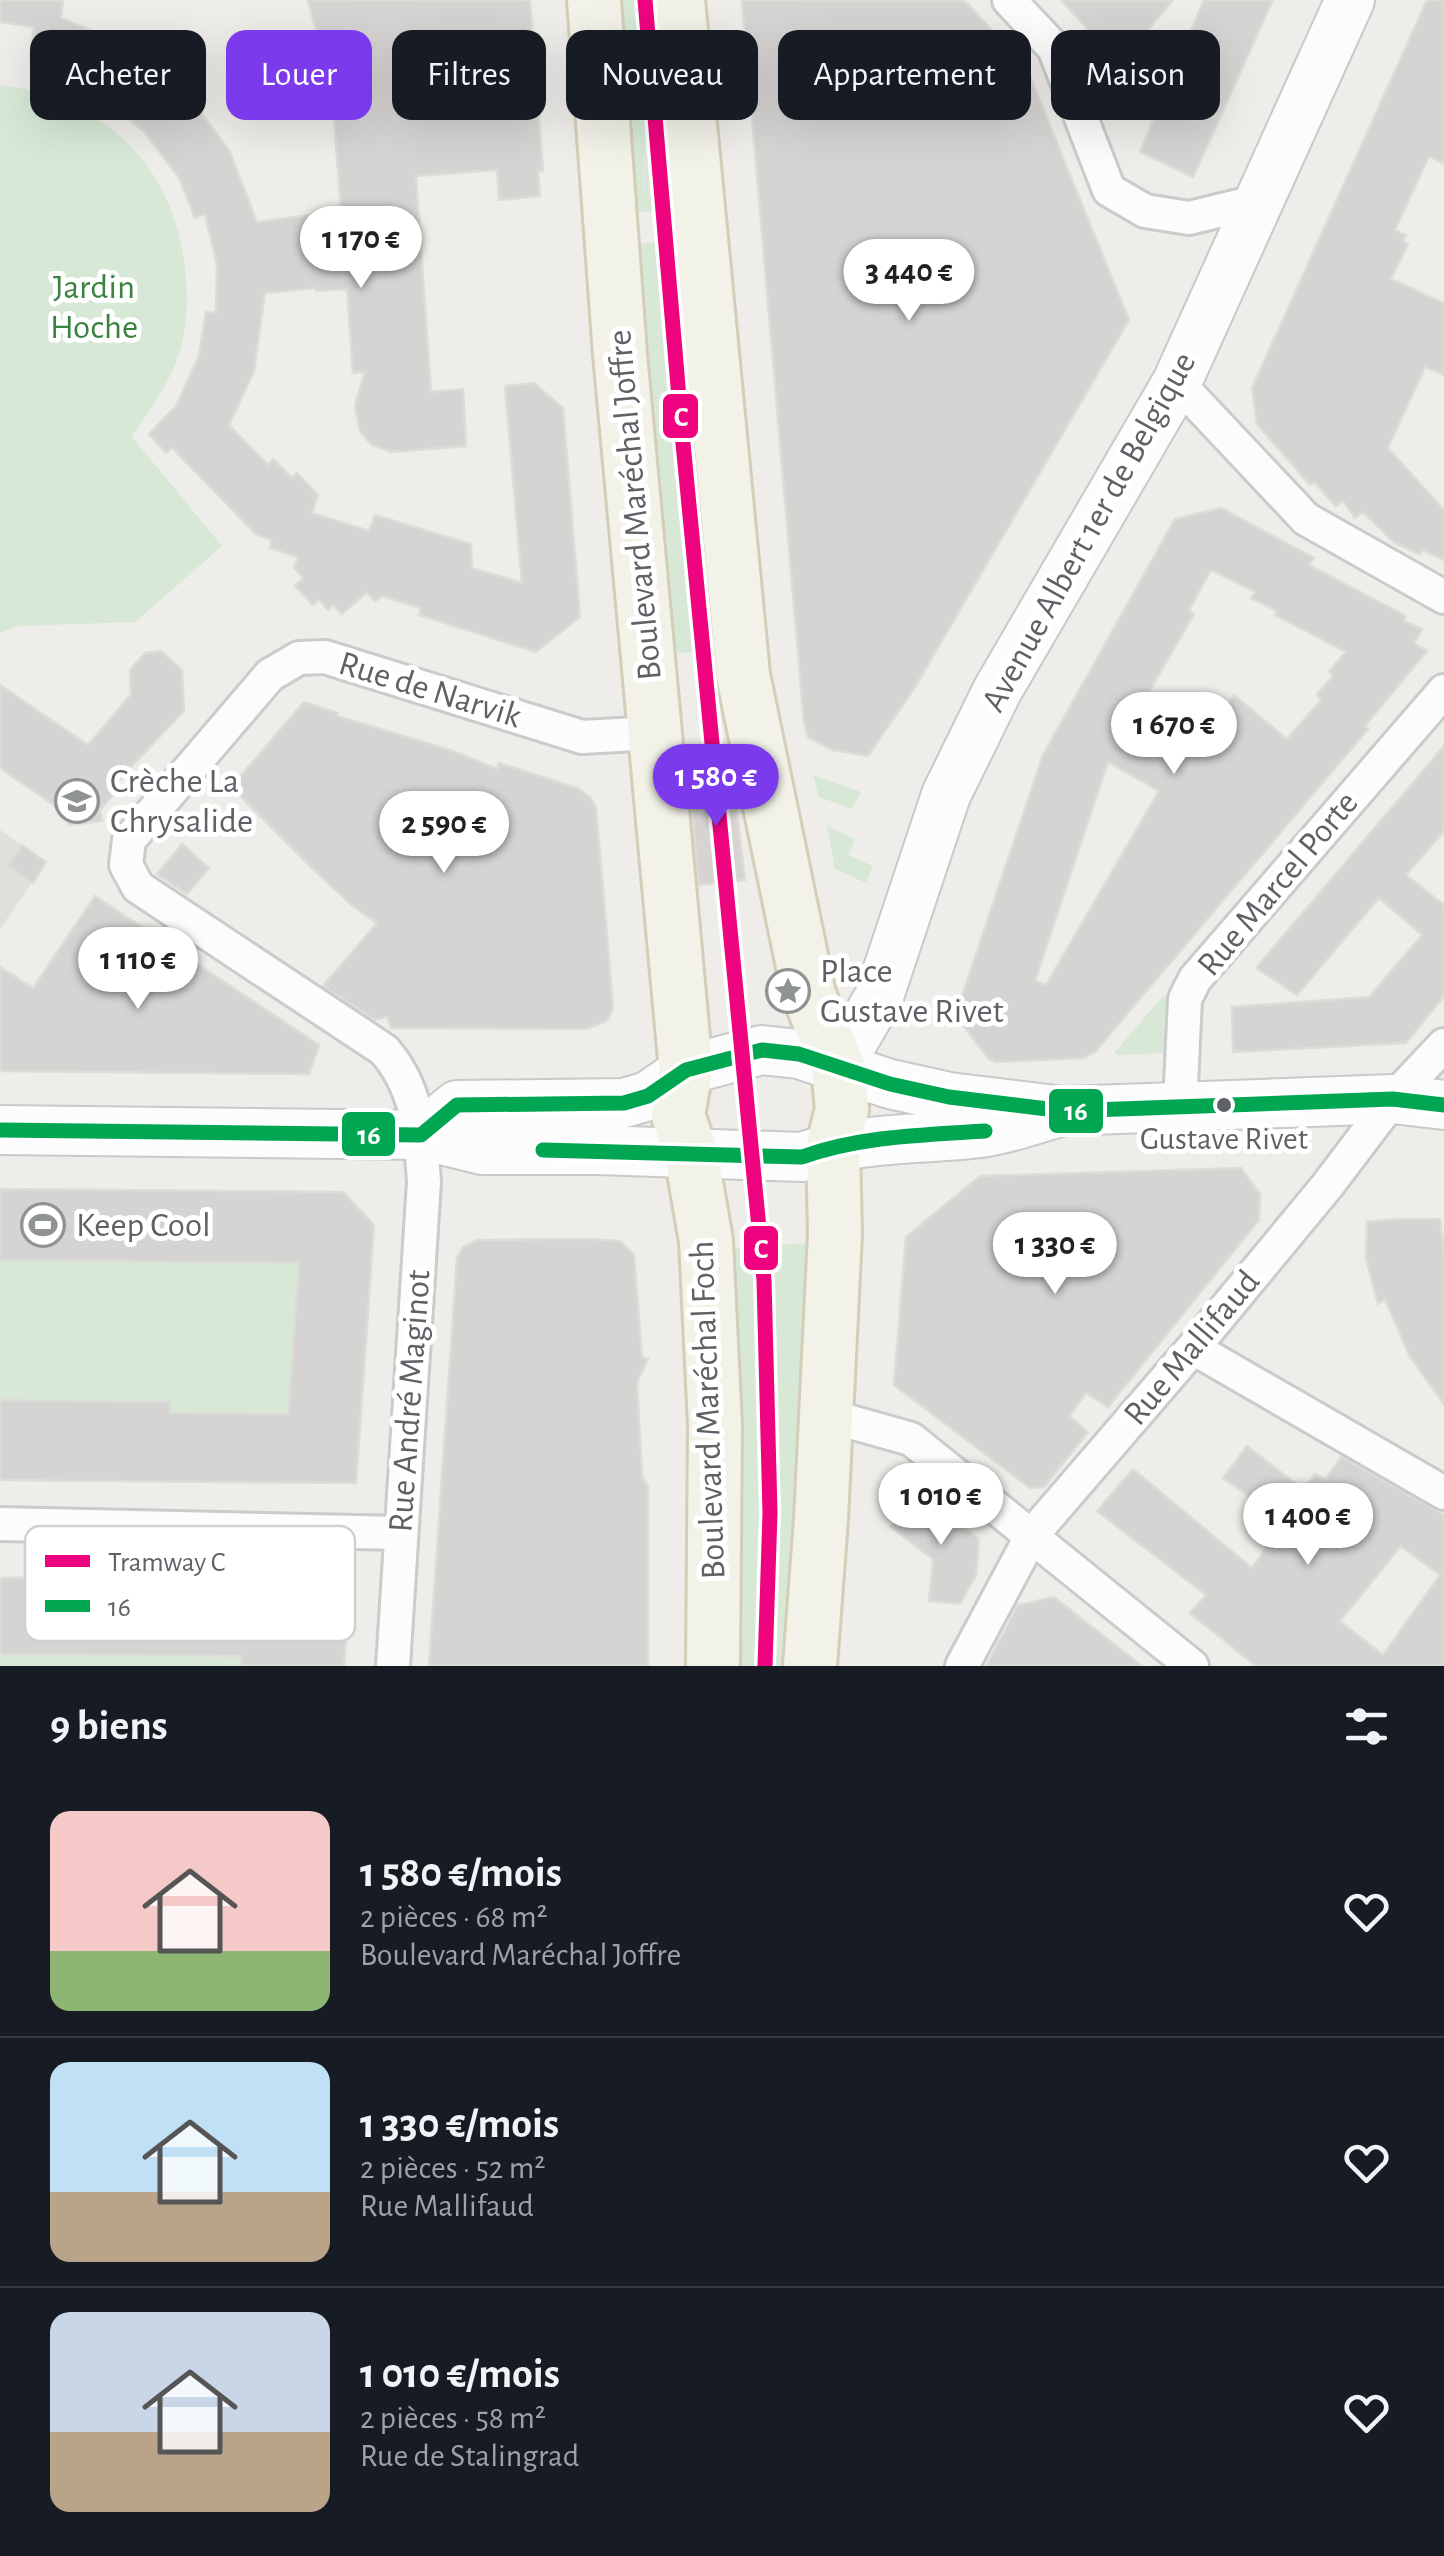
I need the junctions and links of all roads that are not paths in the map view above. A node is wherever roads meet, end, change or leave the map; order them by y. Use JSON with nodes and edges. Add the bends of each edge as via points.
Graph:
{"nodes":[{"id":1,"x":594,"y":0,"type":"edge"},
{"id":2,"x":678,"y":0,"type":"edge"},
{"id":3,"x":1008,"y":0,"type":"edge"},
{"id":4,"x":1350,"y":0,"type":"edge"},
{"id":5,"x":1259,"y":202,"type":"junction"},
{"id":6,"x":1177,"y":382,"type":"junction"},
{"id":7,"x":1444,"y":597,"type":"edge"},
{"id":8,"x":1444,"y":690,"type":"edge"},
{"id":9,"x":655,"y":732,"type":"junction"},
{"id":10,"x":126,"y":865,"type":"joint"},
{"id":11,"x":1444,"y":1045,"type":"edge"},
{"id":12,"x":838,"y":1067,"type":"junction"},
{"id":13,"x":686,"y":1070,"type":"junction"},
{"id":14,"x":1393,"y":1099,"type":"junction"},
{"id":15,"x":1444,"y":1105,"type":"edge"},
{"id":16,"x":1180,"y":1106,"type":"junction"},
{"id":17,"x":1064,"y":1111,"type":"junction"},
{"id":18,"x":0,"y":1130,"type":"edge"},
{"id":19,"x":421,"y":1135,"type":"junction"},
{"id":20,"x":833,"y":1146,"type":"junction"},
{"id":21,"x":691,"y":1154,"type":"junction"},
{"id":22,"x":1192,"y":1348,"type":"junction"},
{"id":23,"x":826,"y":1415,"type":"junction"},
{"id":24,"x":1444,"y":1493,"type":"edge"},
{"id":25,"x":0,"y":1524,"type":"edge"},
{"id":26,"x":89,"y":1526,"type":"edge"},
{"id":27,"x":355,"y":1532,"type":"edge"},
{"id":28,"x":401,"y":1533,"type":"junction"},
{"id":29,"x":1032,"y":1534,"type":"junction"},
{"id":30,"x":393,"y":1666,"type":"edge"},
{"id":31,"x":713,"y":1666,"type":"edge"},
{"id":32,"x":810,"y":1666,"type":"edge"},
{"id":33,"x":962,"y":1666,"type":"edge"},
{"id":34,"x":1192,"y":1666,"type":"edge"}],
"edges":[{"from":1,"to":9,"type":"main road","name":"Boulevard Maréchal Joffre"},
{"from":2,"to":12,"type":"main road","via":[[743,675],[809,996]]},
{"from":3,"to":5,"type":"street","via":[[1054,48],[1108,190],[1145,212],[1189,218]]},
{"from":4,"to":5,"type":"street","name":"Avenue Albert 1er de Belgique"},
{"from":5,"to":6,"type":"street","name":"Avenue Albert 1er de Belgique"},
{"from":6,"to":7,"type":"street","via":[[1306,519]]},
{"from":6,"to":12,"type":"street","name":"Avenue Albert 1er de Belgique","via":[[997,692],[946,795],[878,1000]]},
{"from":8,"to":16,"type":"street","name":"Rue Marcel Porte","via":[[1195,979],[1184,999]]},
{"from":9,"to":10,"type":"street","name":"Rue de Narvik","via":[[582,737],[325,657],[298,658],[270,675],[129,840]]},
{"from":9,"to":13,"type":"main road","name":"Boulevard Maréchal Joffre"},
{"from":10,"to":19,"type":"street","name":"Rue André Maginot","via":[[138,887],[384,1050],[402,1071]]},
{"from":11,"to":14,"type":"street","name":"Rue Mallifaud"},
{"from":12,"to":13,"type":"street","via":[[762,1050]]},
{"from":12,"to":17,"type":"street","via":[[949,1097]]},
{"from":12,"to":20,"type":"main road","via":[[842,1108]]},
{"from":13,"to":19,"type":"street","via":[[624,1104],[457,1105]]},
{"from":13,"to":21,"type":"main road","via":[[678,1115]]},
{"from":14,"to":15,"type":"street"},
{"from":14,"to":16,"type":"street"},
{"from":14,"to":22,"type":"street","name":"Rue Mallifaud"},
{"from":16,"to":17,"type":"street"},
{"from":17,"to":20,"type":"street","via":[[976,1134]]},
{"from":18,"to":19,"type":"street"},
{"from":19,"to":21,"type":"street","via":[[482,1150]]},
{"from":19,"to":28,"type":"street","name":"Rue André Maginot","via":[[424,1182]]},
{"from":20,"to":21,"type":"street","via":[[802,1157]]},
{"from":20,"to":23,"type":"main road"},
{"from":21,"to":31,"type":"main road","name":"Boulevard Maréchal Foch","via":[[706,1241],[714,1407]]},
{"from":22,"to":24,"type":"street"},
{"from":22,"to":29,"type":"street","name":"Rue Mallifaud"},
{"from":23,"to":29,"type":"street","via":[[911,1439]]},
{"from":23,"to":32,"type":"main road"},
{"from":25,"to":26,"type":"street"},
{"from":27,"to":28,"type":"street"},
{"from":28,"to":30,"type":"street","name":"Rue André Maginot"},
{"from":29,"to":33,"type":"street","name":"Rue Mallifaud"},
{"from":29,"to":34,"type":"street"}]}
